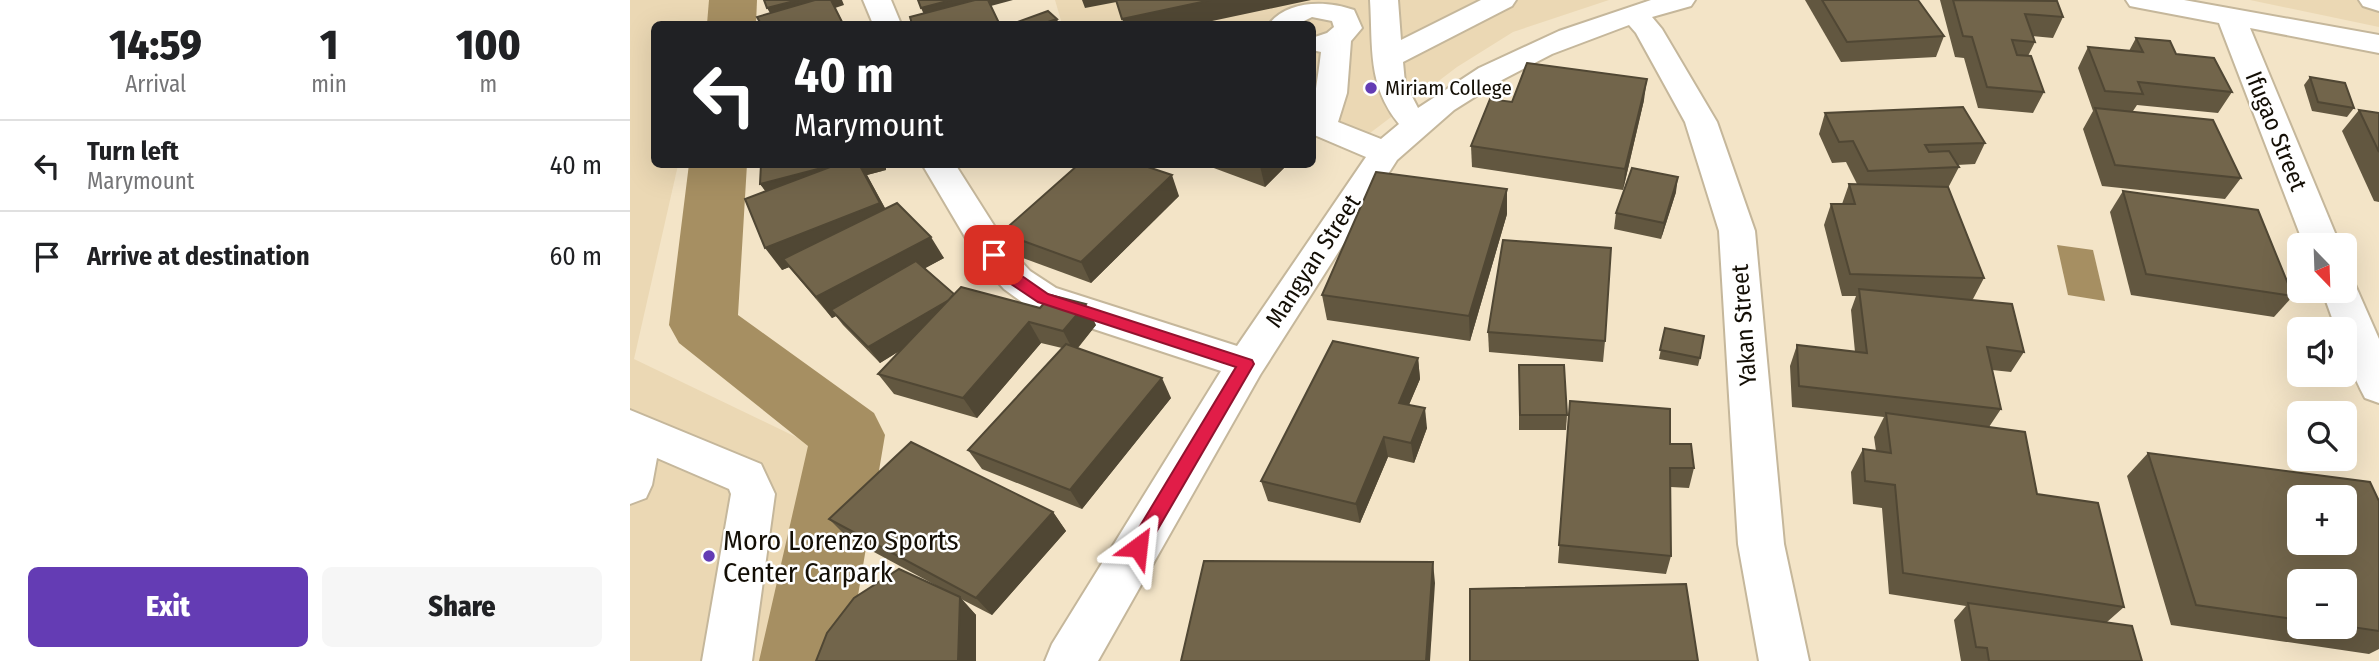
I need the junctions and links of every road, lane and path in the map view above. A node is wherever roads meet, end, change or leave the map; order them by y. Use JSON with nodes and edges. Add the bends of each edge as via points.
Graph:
{"nodes":[{"id":1,"x":877,"y":0,"type":"edge"},
{"id":2,"x":1384,"y":0,"type":"edge"},
{"id":3,"x":1502,"y":0,"type":"edge"},
{"id":4,"x":1681,"y":0,"type":"edge"},
{"id":5,"x":2140,"y":0,"type":"edge"},
{"id":6,"x":2373,"y":0,"type":"edge"},
{"id":7,"x":2379,"y":3,"type":"edge"},
{"id":8,"x":1633,"y":13,"type":"junction"},
{"id":9,"x":1446,"y":14,"type":"edge"},
{"id":10,"x":2231,"y":17,"type":"junction"},
{"id":11,"x":886,"y":21,"type":"edge"},
{"id":12,"x":1285,"y":21,"type":"edge"},
{"id":13,"x":1325,"y":42,"type":"edge"},
{"id":14,"x":2379,"y":44,"type":"edge"},
{"id":15,"x":1388,"y":58,"type":"junction"},
{"id":16,"x":1409,"y":117,"type":"junction"},
{"id":17,"x":1317,"y":126,"type":"edge"},
{"id":18,"x":1385,"y":153,"type":"junction"},
{"id":19,"x":940,"y":168,"type":"edge"},
{"id":20,"x":2317,"y":233,"type":"edge"},
{"id":21,"x":2345,"y":303,"type":"edge"},
{"id":22,"x":1246,"y":364,"type":"junction"},
{"id":23,"x":2379,"y":387,"type":"edge"},
{"id":24,"x":635,"y":430,"type":"edge"},
{"id":25,"x":630,"y":485,"type":"edge"},
{"id":26,"x":727,"y":661,"type":"edge"},
{"id":27,"x":1070,"y":661,"type":"edge"},
{"id":28,"x":1784,"y":661,"type":"edge"}],
"edges":[{"from":1,"to":11,"type":"street"},
{"from":2,"to":15,"type":"street"},
{"from":3,"to":9,"type":"street"},
{"from":4,"to":8,"type":"street","name":"Mangyan Street"},
{"from":5,"to":10,"type":"street"},
{"from":6,"to":7,"type":"street"},
{"from":8,"to":16,"type":"street","name":"Mangyan Street","via":[[1521,58]]},
{"from":8,"to":28,"type":"street","name":"Yakan Street","via":[[1648,29],[1701,122],[1737,232],[1760,544]]},
{"from":9,"to":15,"type":"street"},
{"from":10,"to":14,"type":"street"},
{"from":10,"to":20,"type":"street","name":"Ifugao Street"},
{"from":12,"to":13,"type":"street","via":[[1306,10],[1344,16],[1348,27]]},
{"from":13,"to":17,"type":"street","via":[[1332,93]]},
{"from":15,"to":16,"type":"street","via":[[1390,83]]},
{"from":16,"to":18,"type":"street","name":"Mangyan Street"},
{"from":17,"to":18,"type":"street"},
{"from":18,"to":22,"type":"street","name":"Mangyan Street"},
{"from":19,"to":22,"type":"street","via":[[994,255],[1017,280],[1043,298]]},
{"from":21,"to":23,"type":"street"},
{"from":22,"to":27,"type":"street","name":"Mangyan Street"},
{"from":24,"to":25,"type":"street"},
{"from":24,"to":26,"type":"street","via":[[746,477],[752,494]]}]}
